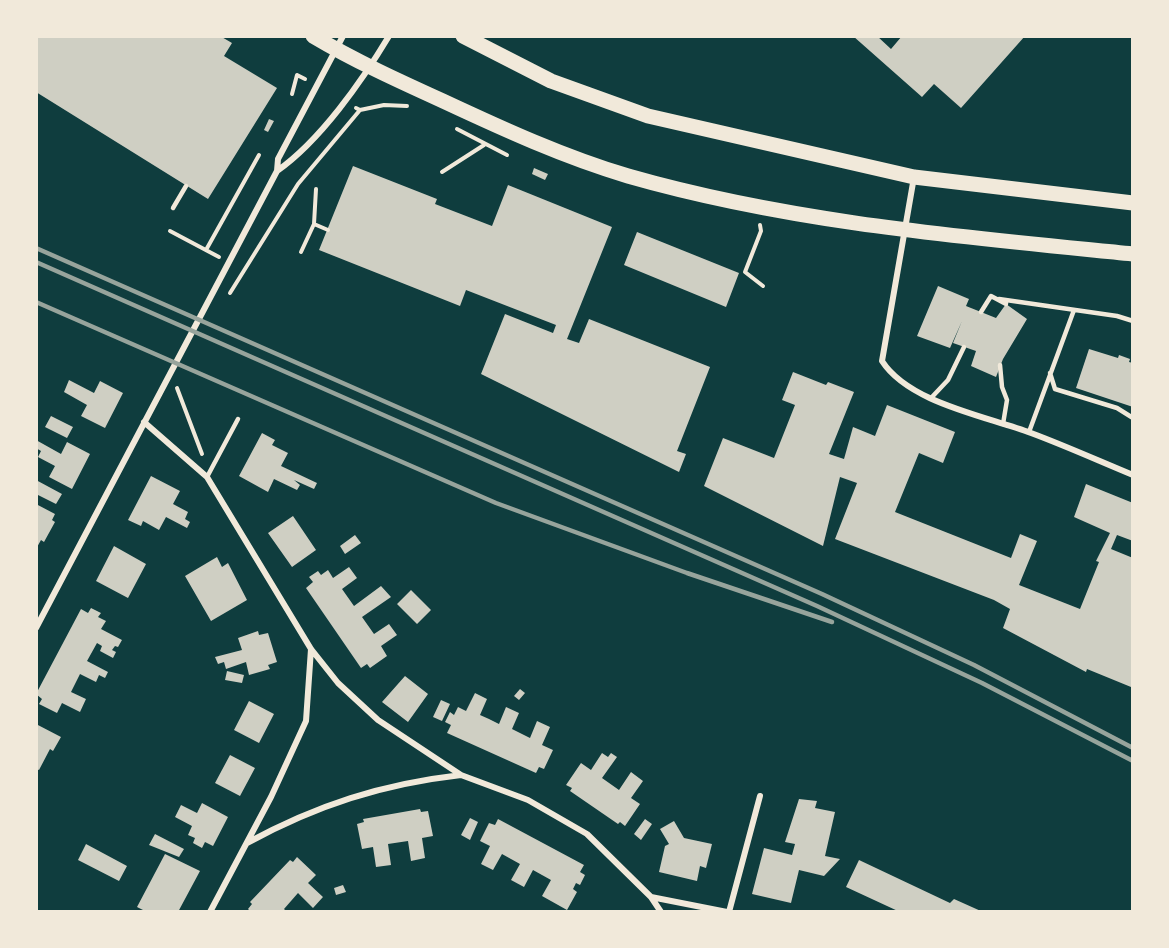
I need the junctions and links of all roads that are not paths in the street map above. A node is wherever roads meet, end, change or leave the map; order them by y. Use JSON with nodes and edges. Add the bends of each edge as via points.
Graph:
{"nodes":[{"id":1,"x":314,"y":36,"type":"edge"},
{"id":2,"x":389,"y":36,"type":"edge"},
{"id":3,"x":463,"y":36,"type":"edge"},
{"id":4,"x":339,"y":43,"type":"edge"},
{"id":5,"x":370,"y":68,"type":"junction"},
{"id":6,"x":278,"y":171,"type":"junction"},
{"id":7,"x":914,"y":177,"type":"junction"},
{"id":8,"x":186,"y":186,"type":"dead end"},
{"id":9,"x":1133,"y":203,"type":"edge"},
{"id":10,"x":173,"y":208,"type":"dead end"},
{"id":11,"x":903,"y":231,"type":"junction"},
{"id":12,"x":1133,"y":254,"type":"edge"},
{"id":13,"x":999,"y":299,"type":"junction"},
{"id":14,"x":1006,"y":304,"type":"dead end"},
{"id":15,"x":1074,"y":310,"type":"junction"},
{"id":16,"x":981,"y":312,"type":"dead end"},
{"id":17,"x":1133,"y":321,"type":"edge"},
{"id":18,"x":964,"y":347,"type":"dead end"},
{"id":19,"x":1000,"y":365,"type":"dead end"},
{"id":20,"x":1050,"y":373,"type":"junction"},
{"id":21,"x":932,"y":397,"type":"junction"},
{"id":22,"x":1133,"y":418,"type":"edge"},
{"id":23,"x":238,"y":419,"type":"dead end"},
{"id":24,"x":144,"y":422,"type":"junction"},
{"id":25,"x":1003,"y":425,"type":"junction"},
{"id":26,"x":1029,"y":432,"type":"junction"},
{"id":27,"x":1133,"y":475,"type":"edge"},
{"id":28,"x":207,"y":477,"type":"junction"},
{"id":29,"x":36,"y":628,"type":"edge"},
{"id":30,"x":311,"y":649,"type":"junction"},
{"id":31,"x":462,"y":775,"type":"junction"},
{"id":32,"x":760,"y":796,"type":"dead end"},
{"id":33,"x":247,"y":843,"type":"junction"},
{"id":34,"x":651,"y":897,"type":"junction"},
{"id":35,"x":210,"y":912,"type":"edge"},
{"id":36,"x":661,"y":912,"type":"edge"},
{"id":37,"x":728,"y":912,"type":"edge"}],
"edges":[{"from":1,"to":4,"type":"main road"},
{"from":2,"to":5,"type":"street"},
{"from":3,"to":7,"type":"main road","via":[[551,81],[648,116]]},
{"from":4,"to":5,"type":"main road"},
{"from":4,"to":6,"type":"street","via":[[278,159]]},
{"from":5,"to":6,"type":"street","via":[[299,156]]},
{"from":5,"to":11,"type":"main road","via":[[506,130],[627,176],[758,206]]},
{"from":6,"to":24,"type":"street"},
{"from":7,"to":9,"type":"main road"},
{"from":7,"to":11,"type":"street"},
{"from":8,"to":10,"type":"lane"},
{"from":11,"to":12,"type":"main road"},
{"from":11,"to":21,"type":"street","via":[[882,361],[891,376]]},
{"from":13,"to":14,"type":"lane"},
{"from":13,"to":15,"type":"lane"},
{"from":13,"to":16,"type":"lane","via":[[991,296]]},
{"from":15,"to":17,"type":"lane"},
{"from":15,"to":20,"type":"lane"},
{"from":18,"to":21,"type":"lane","via":[[948,380]]},
{"from":19,"to":25,"type":"lane","via":[[1007,400]]},
{"from":20,"to":22,"type":"lane","via":[[1055,389],[1118,408]]},
{"from":20,"to":26,"type":"lane"},
{"from":21,"to":25,"type":"street"},
{"from":23,"to":28,"type":"lane"},
{"from":24,"to":28,"type":"street"},
{"from":24,"to":29,"type":"street"},
{"from":25,"to":26,"type":"street"},
{"from":26,"to":27,"type":"street"},
{"from":28,"to":30,"type":"street"},
{"from":30,"to":31,"type":"street","via":[[338,683],[378,720]]},
{"from":30,"to":33,"type":"street","via":[[306,721]]},
{"from":31,"to":33,"type":"street","via":[[417,780],[354,795],[295,817]]},
{"from":31,"to":34,"type":"street","via":[[528,800],[587,834]]},
{"from":32,"to":37,"type":"street"},
{"from":33,"to":35,"type":"street"},
{"from":34,"to":36,"type":"street"},
{"from":34,"to":37,"type":"street"}]}
